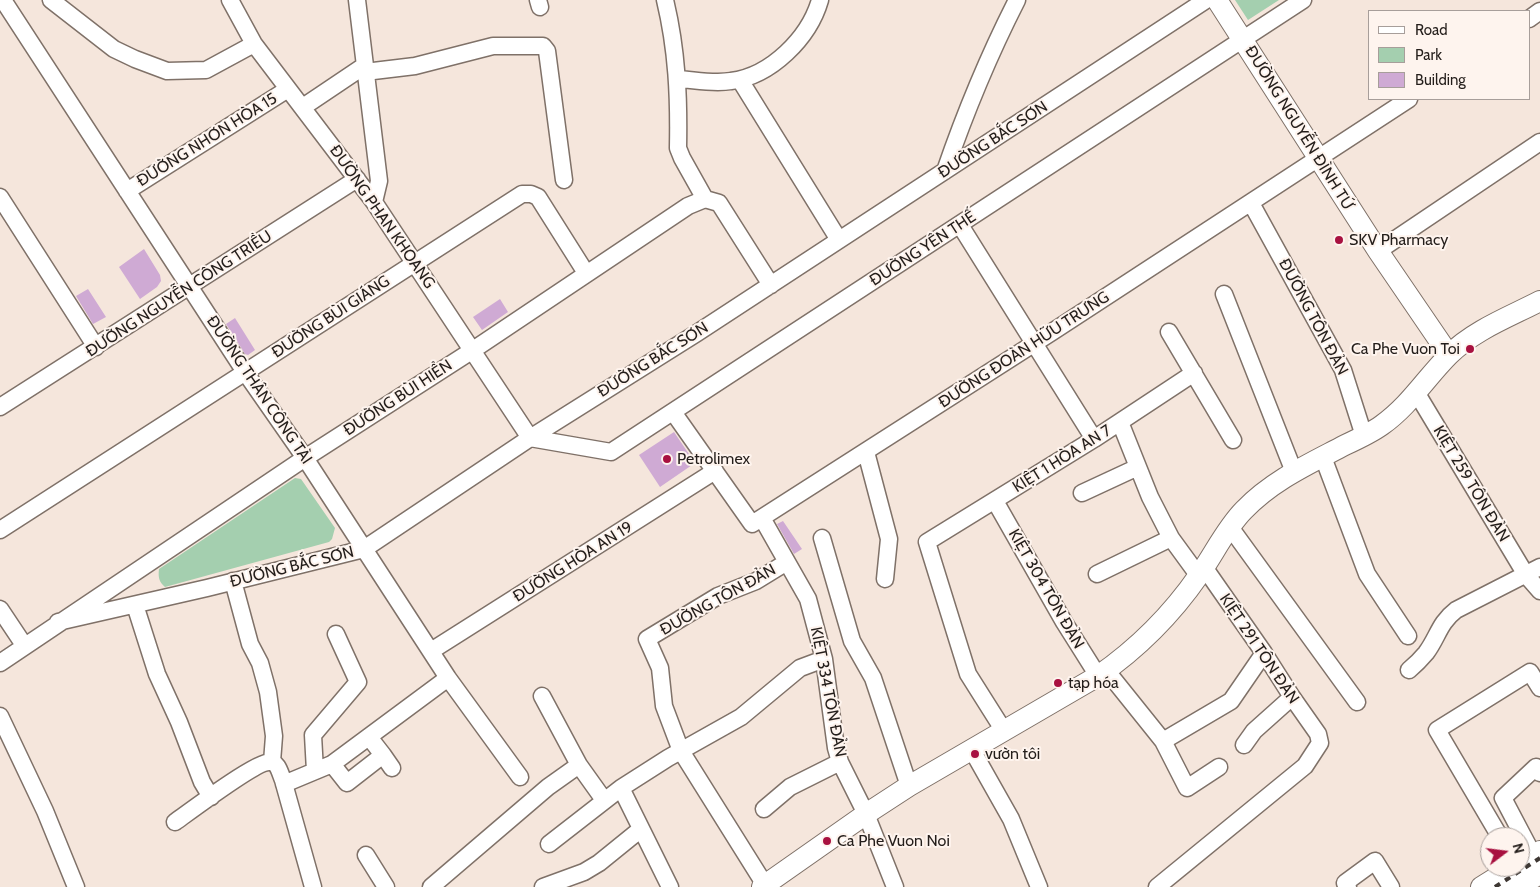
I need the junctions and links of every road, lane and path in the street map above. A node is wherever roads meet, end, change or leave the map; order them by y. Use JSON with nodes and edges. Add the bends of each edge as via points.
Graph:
{"nodes":[{"id":1,"x":3,"y":0,"type":"edge"},
{"id":2,"x":51,"y":0,"type":"edge"},
{"id":3,"x":230,"y":0,"type":"edge"},
{"id":4,"x":358,"y":0,"type":"edge"},
{"id":5,"x":665,"y":0,"type":"edge"},
{"id":6,"x":820,"y":0,"type":"edge"},
{"id":7,"x":1017,"y":0,"type":"edge"},
{"id":8,"x":1303,"y":0,"type":"edge"},
{"id":9,"x":1215,"y":3,"type":"edge"},
{"id":10,"x":1240,"y":35,"type":"junction"},
{"id":11,"x":254,"y":44,"type":"junction"},
{"id":12,"x":365,"y":69,"type":"junction"},
{"id":13,"x":678,"y":79,"type":"junction"},
{"id":14,"x":740,"y":80,"type":"junction"},
{"id":15,"x":288,"y":89,"type":"junction"},
{"id":16,"x":1408,"y":100,"type":"edge"},
{"id":17,"x":303,"y":107,"type":"junction"},
{"id":18,"x":1540,"y":142,"type":"edge"},
{"id":19,"x":1319,"y":159,"type":"junction"},
{"id":20,"x":945,"y":171,"type":"junction"},
{"id":21,"x":357,"y":179,"type":"junction"},
{"id":22,"x":564,"y":180,"type":"dead end"},
{"id":23,"x":127,"y":191,"type":"junction"},
{"id":24,"x":0,"y":197,"type":"edge"},
{"id":25,"x":705,"y":199,"type":"junction"},
{"id":26,"x":374,"y":202,"type":"junction"},
{"id":27,"x":1251,"y":203,"type":"junction"},
{"id":28,"x":960,"y":225,"type":"junction"},
{"id":29,"x":839,"y":240,"type":"junction"},
{"id":30,"x":1378,"y":251,"type":"junction"},
{"id":31,"x":416,"y":263,"type":"junction"},
{"id":32,"x":586,"y":273,"type":"junction"},
{"id":33,"x":771,"y":285,"type":"junction"},
{"id":34,"x":189,"y":287,"type":"junction"},
{"id":35,"x":1224,"y":294,"type":"dead end"},
{"id":36,"x":1540,"y":301,"type":"edge"},
{"id":37,"x":1169,"y":332,"type":"dead end"},
{"id":38,"x":1034,"y":344,"type":"junction"},
{"id":39,"x":96,"y":347,"type":"junction"},
{"id":40,"x":473,"y":350,"type":"junction"},
{"id":41,"x":1449,"y":355,"type":"junction"},
{"id":42,"x":245,"y":372,"type":"junction"},
{"id":43,"x":1194,"y":373,"type":"junction"},
{"id":44,"x":1416,"y":392,"type":"junction"},
{"id":45,"x":2,"y":401,"type":"edge"},
{"id":46,"x":673,"y":412,"type":"junction"},
{"id":47,"x":1120,"y":422,"type":"junction"},
{"id":48,"x":1364,"y":436,"type":"junction"},
{"id":49,"x":530,"y":438,"type":"junction"},
{"id":50,"x":1094,"y":439,"type":"junction"},
{"id":51,"x":1233,"y":440,"type":"dead end"},
{"id":52,"x":866,"y":452,"type":"junction"},
{"id":53,"x":1322,"y":457,"type":"junction"},
{"id":54,"x":305,"y":458,"type":"junction"},
{"id":55,"x":1138,"y":467,"type":"junction"},
{"id":56,"x":715,"y":471,"type":"junction"},
{"id":57,"x":1294,"y":472,"type":"junction"},
{"id":58,"x":1082,"y":493,"type":"dead end"},
{"id":59,"x":995,"y":501,"type":"junction"},
{"id":60,"x":762,"y":518,"type":"junction"},
{"id":61,"x":1230,"y":527,"type":"junction"},
{"id":62,"x":0,"y":530,"type":"edge"},
{"id":63,"x":822,"y":538,"type":"dead end"},
{"id":64,"x":1170,"y":538,"type":"junction"},
{"id":65,"x":364,"y":548,"type":"junction"},
{"id":66,"x":787,"y":562,"type":"junction"},
{"id":67,"x":1540,"y":567,"type":"edge"},
{"id":68,"x":1201,"y":571,"type":"junction"},
{"id":69,"x":1097,"y":574,"type":"dead end"},
{"id":70,"x":1526,"y":575,"type":"junction"},
{"id":71,"x":884,"y":579,"type":"dead end"},
{"id":72,"x":233,"y":581,"type":"junction"},
{"id":73,"x":1540,"y":591,"type":"edge"},
{"id":74,"x":135,"y":605,"type":"junction"},
{"id":75,"x":0,"y":609,"type":"edge"},
{"id":76,"x":58,"y":622,"type":"junction"},
{"id":77,"x":336,"y":634,"type":"dead end"},
{"id":78,"x":1408,"y":636,"type":"dead end"},
{"id":79,"x":24,"y":645,"type":"junction"},
{"id":80,"x":431,"y":651,"type":"junction"},
{"id":81,"x":1264,"y":653,"type":"junction"},
{"id":82,"x":824,"y":658,"type":"junction"},
{"id":83,"x":0,"y":663,"type":"edge"},
{"id":84,"x":1409,"y":670,"type":"dead end"},
{"id":85,"x":1102,"y":673,"type":"junction"},
{"id":86,"x":448,"y":678,"type":"junction"},
{"id":87,"x":1540,"y":688,"type":"edge"},
{"id":88,"x":542,"y":696,"type":"dead end"},
{"id":89,"x":1292,"y":697,"type":"junction"},
{"id":90,"x":1357,"y":702,"type":"dead end"},
{"id":91,"x":0,"y":716,"type":"edge"},
{"id":92,"x":1004,"y":730,"type":"junction"},
{"id":93,"x":369,"y":737,"type":"junction"},
{"id":94,"x":1163,"y":741,"type":"junction"},
{"id":95,"x":1244,"y":745,"type":"dead end"},
{"id":96,"x":972,"y":750,"type":"junction"},
{"id":97,"x":681,"y":751,"type":"junction"},
{"id":98,"x":272,"y":762,"type":"junction"},
{"id":99,"x":840,"y":762,"type":"junction"},
{"id":100,"x":332,"y":764,"type":"junction"},
{"id":101,"x":579,"y":765,"type":"junction"},
{"id":102,"x":1219,"y":767,"type":"dead end"},
{"id":103,"x":315,"y":771,"type":"junction"},
{"id":104,"x":1540,"y":773,"type":"edge"},
{"id":105,"x":520,"y":777,"type":"dead end"},
{"id":106,"x":284,"y":784,"type":"junction"},
{"id":107,"x":909,"y":786,"type":"junction"},
{"id":108,"x":621,"y":788,"type":"junction"},
{"id":109,"x":211,"y":797,"type":"junction"},
{"id":110,"x":604,"y":800,"type":"junction"},
{"id":111,"x":764,"y":810,"type":"dead end"},
{"id":112,"x":866,"y":814,"type":"junction"},
{"id":113,"x":175,"y":822,"type":"dead end"},
{"id":114,"x":1494,"y":827,"type":"edge"},
{"id":115,"x":1514,"y":827,"type":"edge"},
{"id":116,"x":641,"y":829,"type":"junction"},
{"id":117,"x":549,"y":844,"type":"dead end"},
{"id":118,"x":366,"y":855,"type":"dead end"},
{"id":119,"x":1506,"y":877,"type":"edge"},
{"id":120,"x":763,"y":886,"type":"edge"},
{"id":121,"x":76,"y":887,"type":"edge"},
{"id":122,"x":313,"y":887,"type":"edge"},
{"id":123,"x":386,"y":887,"type":"edge"},
{"id":124,"x":431,"y":887,"type":"edge"},
{"id":125,"x":543,"y":887,"type":"edge"},
{"id":126,"x":670,"y":887,"type":"edge"},
{"id":127,"x":895,"y":887,"type":"edge"},
{"id":128,"x":1039,"y":887,"type":"edge"},
{"id":129,"x":1157,"y":887,"type":"edge"},
{"id":130,"x":1348,"y":887,"type":"edge"},
{"id":131,"x":1391,"y":887,"type":"edge"},
{"id":132,"x":1481,"y":887,"type":"edge"}],
"edges":[{"from":1,"to":23,"type":"street","name":"ĐƯỜNG THÂN CÔNG TÀI"},
{"from":2,"to":11,"type":"street","via":[[114,49],[167,71],[206,70]]},
{"from":3,"to":11,"type":"street","name":"ĐƯỜNG PHAN KHOANG"},
{"from":4,"to":12,"type":"street"},
{"from":5,"to":13,"type":"street"},
{"from":6,"to":14,"type":"street","via":[[806,30],[783,56],[757,74]]},
{"from":7,"to":20,"type":"street","via":[[961,126]]},
{"from":8,"to":10,"type":"street","name":"ĐƯỜNG YÊN THẾ"},
{"from":9,"to":10,"type":"street","name":"ĐƯỜNG NGUYỄN ĐÌNH TỨ"},
{"from":9,"to":20,"type":"street","name":"ĐƯỜNG BẮC SƠN"},
{"from":10,"to":19,"type":"street","name":"ĐƯỜNG NGUYỄN ĐÌNH TỨ"},
{"from":10,"to":28,"type":"street","name":"ĐƯỜNG YÊN THẾ"},
{"from":11,"to":15,"type":"street","name":"ĐƯỜNG PHAN KHOANG"},
{"from":12,"to":17,"type":"street"},
{"from":12,"to":22,"type":"street","via":[[415,66],[493,46],[543,46],[547,51]]},
{"from":12,"to":26,"type":"street","via":[[379,182]]},
{"from":13,"to":14,"type":"street"},
{"from":13,"to":25,"type":"street","via":[[679,153]]},
{"from":14,"to":29,"type":"street"},
{"from":15,"to":17,"type":"street","name":"ĐƯỜNG PHAN KHOANG"},
{"from":15,"to":23,"type":"street","name":"ĐƯỜNG NHƠN HÒA 15"},
{"from":16,"to":19,"type":"street","name":"ĐƯỜNG ĐOÀN HỮU TRƯNG"},
{"from":17,"to":21,"type":"street","name":"ĐƯỜNG PHAN KHOANG"},
{"from":18,"to":30,"type":"street"},
{"from":19,"to":27,"type":"street","name":"ĐƯỜNG ĐOÀN HỮU TRƯNG"},
{"from":19,"to":30,"type":"street","name":"ĐƯỜNG NGUYỄN ĐÌNH TỨ"},
{"from":20,"to":29,"type":"street","name":"ĐƯỜNG BẮC SƠN"},
{"from":21,"to":26,"type":"street","name":"ĐƯỜNG PHAN KHOANG"},
{"from":21,"to":34,"type":"street","name":"ĐƯỜNG NGUYỄN CÔNG TRIỀU"},
{"from":23,"to":34,"type":"street","name":"ĐƯỜNG THÂN CÔNG TÀI"},
{"from":24,"to":39,"type":"street"},
{"from":25,"to":32,"type":"street","name":"ĐƯỜNG BÙI HIỂN","via":[[688,206]]},
{"from":25,"to":33,"type":"street","via":[[719,203]]},
{"from":26,"to":31,"type":"street","name":"ĐƯỜNG PHAN KHOANG"},
{"from":27,"to":38,"type":"street","name":"ĐƯỜNG ĐOÀN HỮU TRƯNG"},
{"from":27,"to":48,"type":"street","name":"ĐƯỜNG TÔN ĐẢN","via":[[1343,370]]},
{"from":28,"to":38,"type":"street"},
{"from":28,"to":46,"type":"street","name":"ĐƯỜNG YÊN THẾ"},
{"from":29,"to":33,"type":"street","name":"ĐƯỜNG BẮC SƠN"},
{"from":30,"to":41,"type":"street","name":"ĐƯỜNG NGUYỄN ĐÌNH TỨ"},
{"from":31,"to":32,"type":"street","name":"ĐƯỜNG BÙI GIÁNG","via":[[514,198],[531,194],[538,197]]},
{"from":31,"to":40,"type":"street","name":"ĐƯỜNG PHAN KHOANG"},
{"from":31,"to":42,"type":"street","name":"ĐƯỜNG BÙI GIÁNG"},
{"from":32,"to":40,"type":"street","name":"ĐƯỜNG BÙI HIỂN"},
{"from":33,"to":49,"type":"street","name":"ĐƯỜNG BẮC SƠN"},
{"from":34,"to":39,"type":"street","name":"ĐƯỜNG NGUYỄN CÔNG TRIỀU"},
{"from":34,"to":42,"type":"street","name":"ĐƯỜNG THÂN CÔNG TÀI"},
{"from":35,"to":57,"type":"street"},
{"from":36,"to":41,"type":"street","via":[[1488,326]]},
{"from":37,"to":43,"type":"street"},
{"from":38,"to":50,"type":"street"},
{"from":38,"to":52,"type":"street","name":"ĐƯỜNG ĐOÀN HỮU TRƯNG"},
{"from":39,"to":45,"type":"street","name":"ĐƯỜNG NGUYỄN CÔNG TRIỀU"},
{"from":40,"to":49,"type":"street","name":"ĐƯỜNG PHAN KHOANG"},
{"from":40,"to":54,"type":"street","name":"ĐƯỜNG BÙI HIỂN"},
{"from":41,"to":44,"type":"street"},
{"from":42,"to":54,"type":"street","name":"ĐƯỜNG THÂN CÔNG TÀI"},
{"from":42,"to":62,"type":"street","name":"ĐƯỜNG BÙI GIÁNG"},
{"from":43,"to":47,"type":"street","name":"KIỆT 1 HÒA AN 7"},
{"from":43,"to":51,"type":"street"},
{"from":44,"to":48,"type":"street","via":[[1391,419]]},
{"from":44,"to":70,"type":"street","name":"KIỆT 259 TÔN ĐẢN"},
{"from":46,"to":49,"type":"street","name":"ĐƯỜNG YÊN THẾ","via":[[611,452]]},
{"from":46,"to":56,"type":"street"},
{"from":47,"to":50,"type":"street","name":"KIỆT 1 HÒA AN 7"},
{"from":47,"to":55,"type":"street","name":"KIỆT 291 TÔN ĐẢN"},
{"from":48,"to":53,"type":"street"},
{"from":49,"to":65,"type":"street","name":"ĐƯỜNG BẮC SƠN"},
{"from":50,"to":59,"type":"street","name":"KIỆT 1 HÒA AN 7"},
{"from":52,"to":60,"type":"street","name":"ĐƯỜNG ĐOÀN HỮU TRƯNG"},
{"from":52,"to":71,"type":"street","via":[[889,540]]},
{"from":53,"to":57,"type":"street"},
{"from":53,"to":78,"type":"street","via":[[1367,574]]},
{"from":54,"to":65,"type":"street","name":"ĐƯỜNG THÂN CÔNG TÀI"},
{"from":54,"to":76,"type":"street","name":"ĐƯỜNG BÙI HIỂN"},
{"from":55,"to":58,"type":"street"},
{"from":55,"to":64,"type":"street","name":"KIỆT 291 TÔN ĐẢN"},
{"from":56,"to":60,"type":"street","via":[[752,524]]},
{"from":56,"to":80,"type":"street","name":"ĐƯỜNG HÒA AN 19"},
{"from":57,"to":61,"type":"street","via":[[1257,497]]},
{"from":59,"to":85,"type":"street","name":"KIỆT 304 TÔN ĐẢN","via":[[1064,622]]},
{"from":59,"to":92,"type":"street","name":"KIỆT 1 HÒA AN 7","via":[[928,542],[968,674]]},
{"from":60,"to":66,"type":"street","name":"KIỆT 334 TÔN ĐẢN"},
{"from":61,"to":68,"type":"street"},
{"from":61,"to":90,"type":"street"},
{"from":63,"to":107,"type":"street","via":[[852,641],[873,678]]},
{"from":64,"to":68,"type":"street","name":"KIỆT 291 TÔN ĐẢN"},
{"from":64,"to":69,"type":"street"},
{"from":65,"to":72,"type":"street","name":"ĐƯỜNG BẮC SƠN"},
{"from":65,"to":80,"type":"street","name":"ĐƯỜNG THÂN CÔNG TÀI"},
{"from":66,"to":82,"type":"street","name":"KIỆT 334 TÔN ĐẢN","via":[[808,599]]},
{"from":66,"to":97,"type":"street","name":"ĐƯỜNG TÔN ĐẢN","via":[[756,581],[718,596],[647,639],[660,668],[664,706]]},
{"from":67,"to":70,"type":"street"},
{"from":68,"to":81,"type":"street","name":"KIỆT 291 TÔN ĐẢN"},
{"from":68,"to":85,"type":"street","via":[[1161,621]]},
{"from":70,"to":73,"type":"street","name":"KIỆT 259 TÔN ĐẢN"},
{"from":70,"to":84,"type":"street","via":[[1456,610]]},
{"from":72,"to":74,"type":"street","name":"ĐƯỜNG BẮC SƠN"},
{"from":72,"to":98,"type":"street","via":[[250,644],[260,663],[268,692],[274,736]]},
{"from":74,"to":76,"type":"street","name":"ĐƯỜNG BẮC SƠN"},
{"from":74,"to":109,"type":"street","via":[[156,674]]},
{"from":75,"to":79,"type":"street"},
{"from":76,"to":79,"type":"street","name":"ĐƯỜNG BÙI HIỂN"},
{"from":77,"to":103,"type":"street","via":[[358,682],[312,735]]},
{"from":79,"to":83,"type":"street","name":"ĐƯỜNG BÙI HIỂN"},
{"from":80,"to":86,"type":"street","name":"ĐƯỜNG THÂN CÔNG TÀI"},
{"from":81,"to":89,"type":"street","name":"KIỆT 291 TÔN ĐẢN"},
{"from":81,"to":94,"type":"street","via":[[1231,701]]},
{"from":82,"to":97,"type":"street","via":[[800,668],[740,717]]},
{"from":82,"to":99,"type":"street","name":"KIỆT 334 TÔN ĐẢN","via":[[833,735]]},
{"from":85,"to":92,"type":"street"},
{"from":85,"to":94,"type":"street","name":"KIỆT 304 TÔN ĐẢN"},
{"from":86,"to":93,"type":"street"},
{"from":86,"to":105,"type":"street","name":"ĐƯỜNG THÂN CÔNG TÀI"},
{"from":87,"to":114,"type":"street","via":[[1530,672],[1438,730]]},
{"from":88,"to":101,"type":"street"},
{"from":89,"to":95,"type":"street","via":[[1254,731]]},
{"from":89,"to":129,"type":"street","name":"KIỆT 291 TÔN ĐẢN","via":[[1318,734],[1320,743],[1305,766]]},
{"from":91,"to":121,"type":"street","via":[[45,811]]},
{"from":92,"to":96,"type":"street"},
{"from":93,"to":100,"type":"street"},
{"from":93,"to":100,"type":"street","via":[[388,762],[347,783]]},
{"from":94,"to":102,"type":"street","name":"KIỆT 304 TÔN ĐẢN","via":[[1187,788]]},
{"from":96,"to":107,"type":"street"},
{"from":96,"to":128,"type":"street","via":[[998,793]]},
{"from":97,"to":108,"type":"street"},
{"from":97,"to":120,"type":"street"},
{"from":98,"to":106,"type":"street"},
{"from":98,"to":109,"type":"street","via":[[250,771]]},
{"from":99,"to":111,"type":"street","via":[[790,787]]},
{"from":99,"to":112,"type":"street","name":"KIỆT 334 TÔN ĐẢN"},
{"from":100,"to":103,"type":"street"},
{"from":101,"to":110,"type":"street"},
{"from":101,"to":124,"type":"street","via":[[548,786]]},
{"from":103,"to":106,"type":"street"},
{"from":104,"to":115,"type":"street","via":[[1536,767],[1503,798]]},
{"from":106,"to":122,"type":"street"},
{"from":107,"to":112,"type":"street"},
{"from":108,"to":110,"type":"street"},
{"from":108,"to":116,"type":"street"},
{"from":109,"to":113,"type":"street"},
{"from":110,"to":117,"type":"street"},
{"from":112,"to":120,"type":"street"},
{"from":112,"to":127,"type":"street","name":"KIỆT 334 TÔN ĐẢN"},
{"from":116,"to":125,"type":"street","via":[[584,872]]},
{"from":116,"to":126,"type":"street"},
{"from":118,"to":123,"type":"street"},
{"from":119,"to":132,"type":"street"},
{"from":130,"to":131,"type":"street","via":[[1345,883],[1375,861]]}]}
